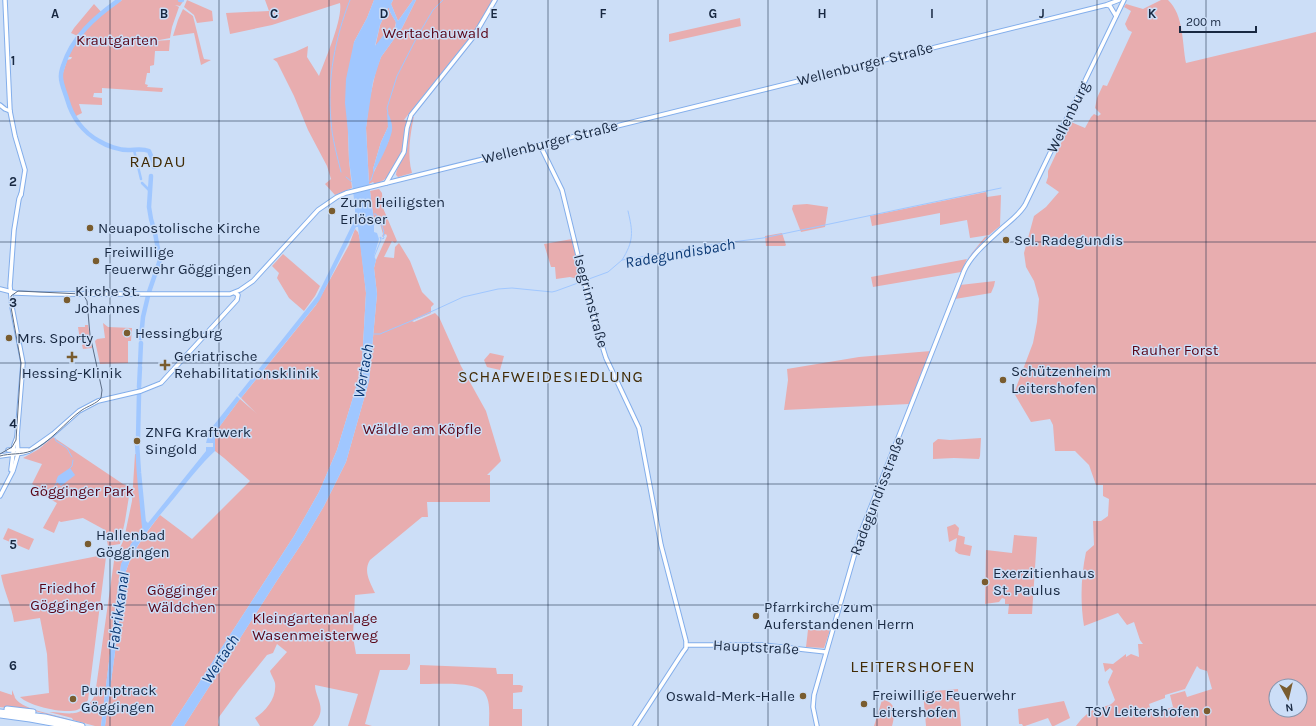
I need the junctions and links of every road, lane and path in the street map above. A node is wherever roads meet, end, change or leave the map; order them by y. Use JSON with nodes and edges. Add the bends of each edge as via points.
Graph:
{"nodes":[{"id":1,"x":5,"y":0,"type":"edge"},
{"id":2,"x":495,"y":0,"type":"edge"},
{"id":3,"x":1119,"y":0,"type":"edge"},
{"id":4,"x":1124,"y":0,"type":"edge"},
{"id":5,"x":1106,"y":5,"type":"junction"},
{"id":6,"x":1116,"y":16,"type":"junction"},
{"id":7,"x":1,"y":105,"type":"edge"},
{"id":8,"x":10,"y":109,"type":"junction"},
{"id":9,"x":540,"y":145,"type":"junction"},
{"id":10,"x":392,"y":173,"type":"junction"},
{"id":11,"x":398,"y":180,"type":"junction"},
{"id":12,"x":386,"y":183,"type":"junction"},
{"id":13,"x":0,"y":289,"type":"edge"},
{"id":14,"x":10,"y":291,"type":"junction"},
{"id":15,"x":235,"y":293,"type":"junction"},
{"id":16,"x":937,"y":343,"type":"joint"},
{"id":17,"x":17,"y":436,"type":"junction"},
{"id":18,"x":14,"y":445,"type":"junction"},
{"id":19,"x":8,"y":450,"type":"junction"},
{"id":20,"x":15,"y":453,"type":"junction"},
{"id":21,"x":0,"y":455,"type":"edge"},
{"id":22,"x":10,"y":476,"type":"junction"},
{"id":23,"x":0,"y":496,"type":"edge"},
{"id":24,"x":687,"y":645,"type":"junction"},
{"id":25,"x":826,"y":652,"type":"junction"},
{"id":26,"x":0,"y":708,"type":"edge"},
{"id":27,"x":0,"y":712,"type":"edge"},
{"id":28,"x":0,"y":715,"type":"edge"},
{"id":29,"x":0,"y":719,"type":"edge"},
{"id":30,"x":46,"y":719,"type":"junction"},
{"id":31,"x":68,"y":726,"type":"edge"},
{"id":32,"x":82,"y":726,"type":"edge"},
{"id":33,"x":635,"y":726,"type":"edge"},
{"id":34,"x":817,"y":726,"type":"edge"}],
"edges":[{"from":1,"to":8,"type":"street"},
{"from":2,"to":10,"type":"street","via":[[474,36],[411,115],[404,152]]},
{"from":3,"to":5,"type":"street","name":"Wellenburger Straße"},
{"from":4,"to":6,"type":"street","name":"Wellenburg"},
{"from":5,"to":6,"type":"street","via":[[1110,6]]},
{"from":5,"to":9,"type":"street","name":"Wellenburger Straße"},
{"from":6,"to":16,"type":"street","name":"Wellenburg","via":[[1026,205],[967,264]]},
{"from":7,"to":8,"type":"street","via":[[7,110]]},
{"from":8,"to":14,"type":"street","via":[[25,170],[13,242]]},
{"from":9,"to":11,"type":"street","name":"Wellenburger Straße"},
{"from":9,"to":24,"type":"street","name":"Isegrimstraße","via":[[562,190],[606,358],[639,428],[664,559]]},
{"from":10,"to":11,"type":"street"},
{"from":10,"to":12,"type":"street"},
{"from":11,"to":12,"type":"street","name":"Wellenburger Straße"},
{"from":12,"to":15,"type":"street","name":"Wellenburger Straße","via":[[349,192],[320,208],[253,281]]},
{"from":13,"to":14,"type":"street"},
{"from":14,"to":15,"type":"street","via":[[45,294]]},
{"from":14,"to":17,"type":"street","via":[[23,361]]},
{"from":15,"to":20,"type":"street","via":[[233,303],[161,384],[103,399],[87,406],[34,448]]},
{"from":16,"to":25,"type":"street","name":"Radegundisstraße","via":[[861,532]]},
{"from":17,"to":18,"type":"street"},
{"from":17,"to":20,"type":"street"},
{"from":18,"to":19,"type":"street"},
{"from":18,"to":20,"type":"street"},
{"from":19,"to":20,"type":"street"},
{"from":19,"to":21,"type":"street"},
{"from":20,"to":21,"type":"street"},
{"from":20,"to":22,"type":"street"},
{"from":20,"to":22,"type":"street","via":[[15,466]]},
{"from":22,"to":23,"type":"street"},
{"from":24,"to":25,"type":"street","name":"Hauptstraße","via":[[763,645]]},
{"from":24,"to":33,"type":"street"},
{"from":25,"to":34,"type":"street","name":"Radegundisstraße","via":[[814,695],[813,707]]},
{"from":26,"to":30,"type":"highway","via":[[33,712]]},
{"from":27,"to":30,"type":"highway"},
{"from":28,"to":30,"type":"highway"},
{"from":29,"to":30,"type":"highway","via":[[33,722]]},
{"from":30,"to":31,"type":"highway"},
{"from":30,"to":32,"type":"highway"}]}
